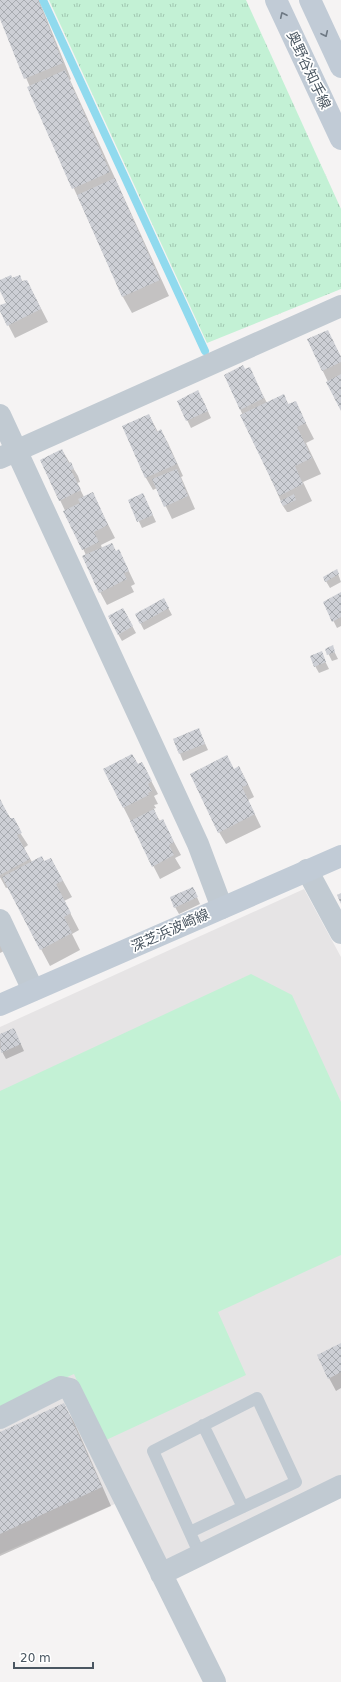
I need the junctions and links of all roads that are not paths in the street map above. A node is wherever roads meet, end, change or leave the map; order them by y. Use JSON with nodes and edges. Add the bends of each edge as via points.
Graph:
{"nodes":[{"id":1,"x":276,"y":0,"type":"edge"},
{"id":2,"x":310,"y":0,"type":"edge"},
{"id":3,"x":341,"y":67,"type":"edge"},
{"id":4,"x":341,"y":140,"type":"edge"},
{"id":5,"x":341,"y":306,"type":"edge"},
{"id":6,"x":0,"y":415,"type":"edge"},
{"id":7,"x":8,"y":454,"type":"edge"},
{"id":8,"x":341,"y":856,"type":"edge"},
{"id":9,"x":308,"y":870,"type":"junction"},
{"id":10,"x":222,"y":908,"type":"junction"},
{"id":11,"x":0,"y":920,"type":"edge"},
{"id":12,"x":341,"y":933,"type":"edge"},
{"id":13,"x":33,"y":990,"type":"junction"},
{"id":14,"x":0,"y":1005,"type":"edge"},
{"id":15,"x":0,"y":1418,"type":"edge"},
{"id":16,"x":203,"y":1425,"type":"junction"},
{"id":17,"x":341,"y":1486,"type":"edge"},
{"id":18,"x":243,"y":1507,"type":"junction"},
{"id":19,"x":190,"y":1532,"type":"junction"},
{"id":20,"x":200,"y":1555,"type":"junction"},
{"id":21,"x":162,"y":1574,"type":"junction"},
{"id":22,"x":215,"y":1682,"type":"edge"}],
"edges":[{"from":4,"to":1,"type":"main road","name":"奥野谷知手線","one_way":true},
{"from":2,"to":3,"type":"main road","one_way":true},
{"from":5,"to":7,"type":"street"},
{"from":6,"to":7,"type":"street"},
{"from":7,"to":10,"type":"street","via":[[198,844]]},
{"from":8,"to":9,"type":"main road","name":"深芝浜波崎線"},
{"from":9,"to":10,"type":"main road","name":"深芝浜波崎線"},
{"from":9,"to":12,"type":"street"},
{"from":10,"to":13,"type":"main road","name":"深芝浜波崎線"},
{"from":11,"to":13,"type":"street"},
{"from":13,"to":14,"type":"main road","name":"深芝浜波崎線"},
{"from":15,"to":21,"type":"street","via":[[61,1387],[70,1389]]},
{"from":16,"to":18,"type":"lane"},
{"from":16,"to":18,"type":"lane","via":[[257,1398],[296,1482]]},
{"from":16,"to":19,"type":"lane","via":[[153,1451]]},
{"from":17,"to":20,"type":"street"},
{"from":18,"to":19,"type":"lane"},
{"from":19,"to":20,"type":"lane"},
{"from":20,"to":21,"type":"street"},
{"from":21,"to":22,"type":"street"}]}
